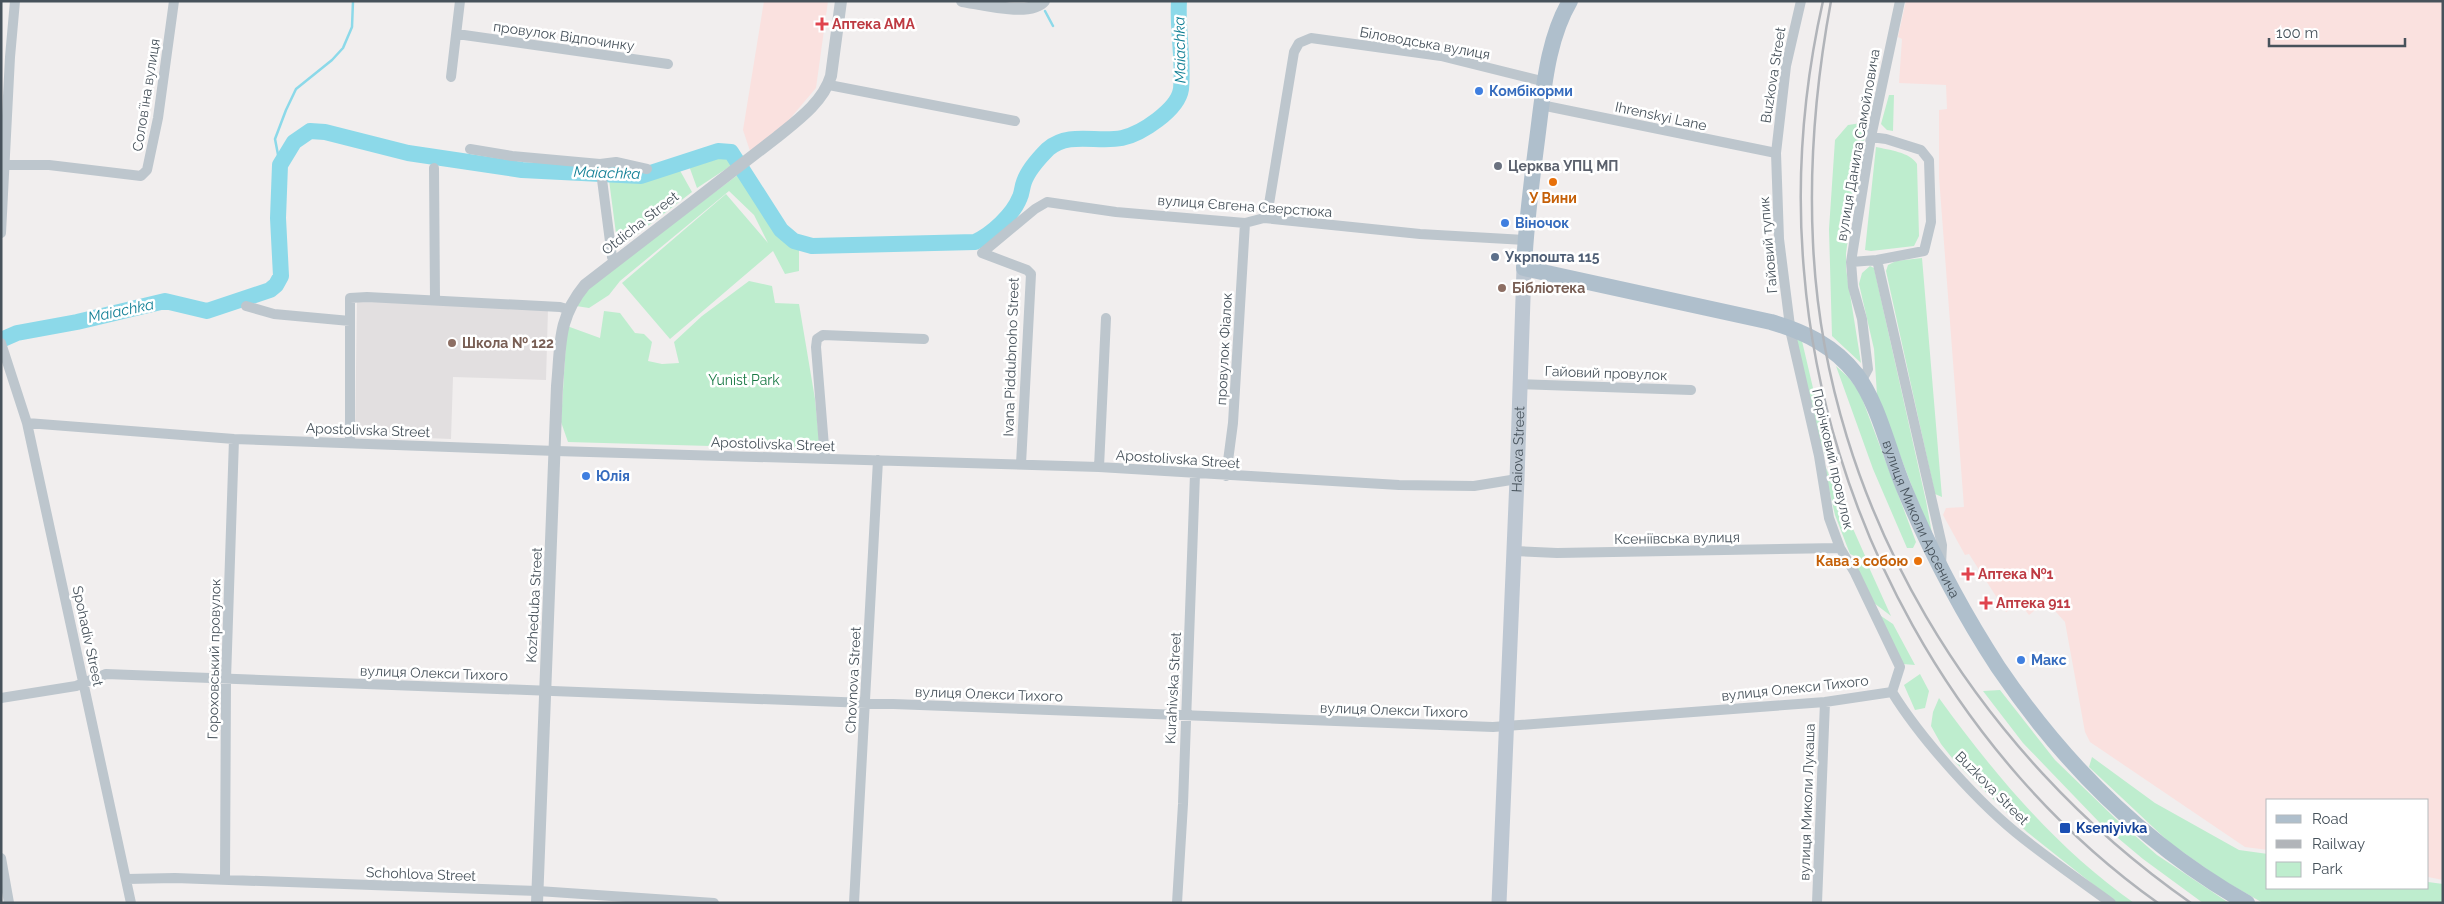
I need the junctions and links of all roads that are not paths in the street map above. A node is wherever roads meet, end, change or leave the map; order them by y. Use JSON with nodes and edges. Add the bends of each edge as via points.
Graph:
{"nodes":[{"id":1,"x":15,"y":1,"type":"edge"},
{"id":2,"x":174,"y":1,"type":"edge"},
{"id":3,"x":460,"y":1,"type":"edge"},
{"id":4,"x":842,"y":1,"type":"edge"},
{"id":5,"x":962,"y":1,"type":"edge"},
{"id":6,"x":1570,"y":1,"type":"edge"},
{"id":7,"x":1801,"y":1,"type":"edge"},
{"id":8,"x":1900,"y":1,"type":"edge"},
{"id":9,"x":1042,"y":4,"type":"edge"},
{"id":10,"x":457,"y":34,"type":"junction"},
{"id":11,"x":668,"y":64,"type":"dead end"},
{"id":12,"x":451,"y":77,"type":"dead end"},
{"id":13,"x":1546,"y":82,"type":"junction"},
{"id":14,"x":829,"y":85,"type":"junction"},
{"id":15,"x":1541,"y":105,"type":"junction"},
{"id":16,"x":1015,"y":121,"type":"dead end"},
{"id":17,"x":1871,"y":136,"type":"junction"},
{"id":18,"x":470,"y":149,"type":"dead end"},
{"id":19,"x":1776,"y":153,"type":"junction"},
{"id":20,"x":6,"y":165,"type":"junction"},
{"id":21,"x":600,"y":167,"type":"junction"},
{"id":22,"x":434,"y":168,"type":"dead end"},
{"id":23,"x":647,"y":169,"type":"dead end"},
{"id":24,"x":1264,"y":218,"type":"junction"},
{"id":25,"x":1245,"y":223,"type":"junction"},
{"id":26,"x":1,"y":233,"type":"edge"},
{"id":27,"x":1525,"y":240,"type":"junction"},
{"id":28,"x":982,"y":253,"type":"joint"},
{"id":29,"x":1877,"y":260,"type":"junction"},
{"id":30,"x":616,"y":261,"type":"junction"},
{"id":31,"x":1851,"y":262,"type":"junction"},
{"id":32,"x":1524,"y":268,"type":"junction"},
{"id":33,"x":435,"y":300,"type":"junction"},
{"id":34,"x":246,"y":306,"type":"dead end"},
{"id":35,"x":567,"y":309,"type":"junction"},
{"id":36,"x":1106,"y":318,"type":"dead end"},
{"id":37,"x":350,"y":321,"type":"junction"},
{"id":38,"x":1791,"y":334,"type":"joint"},
{"id":39,"x":924,"y":339,"type":"dead end"},
{"id":40,"x":2,"y":344,"type":"edge"},
{"id":41,"x":1858,"y":377,"type":"junction"},
{"id":42,"x":1519,"y":384,"type":"junction"},
{"id":43,"x":1691,"y":390,"type":"dead end"},
{"id":44,"x":27,"y":423,"type":"junction"},
{"id":45,"x":234,"y":439,"type":"junction"},
{"id":46,"x":350,"y":443,"type":"junction"},
{"id":47,"x":556,"y":452,"type":"junction"},
{"id":48,"x":825,"y":459,"type":"junction"},
{"id":49,"x":878,"y":460,"type":"junction"},
{"id":50,"x":1021,"y":464,"type":"junction"},
{"id":51,"x":1099,"y":467,"type":"junction"},
{"id":52,"x":1194,"y":474,"type":"junction"},
{"id":53,"x":1226,"y":476,"type":"junction"},
{"id":54,"x":1517,"y":479,"type":"junction"},
{"id":55,"x":1840,"y":548,"type":"junction"},
{"id":56,"x":1514,"y":551,"type":"junction"},
{"id":57,"x":1940,"y":569,"type":"junction"},
{"id":58,"x":226,"y":679,"type":"junction"},
{"id":59,"x":85,"y":682,"type":"junction"},
{"id":60,"x":545,"y":691,"type":"junction"},
{"id":61,"x":1892,"y":692,"type":"junction"},
{"id":62,"x":1,"y":698,"type":"edge"},
{"id":63,"x":866,"y":702,"type":"junction"},
{"id":64,"x":1825,"y":702,"type":"junction"},
{"id":65,"x":1185,"y":716,"type":"junction"},
{"id":66,"x":1507,"y":727,"type":"junction"},
{"id":67,"x":1,"y":858,"type":"edge"},
{"id":68,"x":127,"y":879,"type":"junction"},
{"id":69,"x":225,"y":880,"type":"junction"},
{"id":70,"x":538,"y":897,"type":"edge"},
{"id":71,"x":9,"y":903,"type":"edge"},
{"id":72,"x":131,"y":903,"type":"edge"},
{"id":73,"x":714,"y":903,"type":"edge"},
{"id":74,"x":854,"y":903,"type":"edge"},
{"id":75,"x":1177,"y":903,"type":"edge"},
{"id":76,"x":1499,"y":903,"type":"edge"},
{"id":77,"x":1817,"y":903,"type":"edge"},
{"id":78,"x":2111,"y":903,"type":"edge"},
{"id":79,"x":2247,"y":903,"type":"edge"}],
"edges":[{"from":1,"to":20,"type":"street"},
{"from":2,"to":20,"type":"street","name":"Соловʼїна вулиця","via":[[158,118],[147,170],[141,176]]},
{"from":3,"to":10,"type":"street"},
{"from":4,"to":14,"type":"street"},
{"from":5,"to":9,"type":"street","via":[[1024,10]]},
{"from":6,"to":13,"type":"main road","name":"Haiova Street","via":[[1557,31]]},
{"from":7,"to":19,"type":"street","name":"Buzkova Street","via":[[1786,66]]},
{"from":8,"to":17,"type":"street","name":"вулиця Данила Самойловича"},
{"from":10,"to":11,"type":"street","name":"провулок Відпочинку"},
{"from":10,"to":12,"type":"street"},
{"from":13,"to":15,"type":"main road","name":"Haiova Street"},
{"from":13,"to":24,"type":"street","name":"Біловодська вулиця","via":[[1441,56],[1311,38],[1299,43],[1294,52]]},
{"from":14,"to":16,"type":"street"},
{"from":14,"to":30,"type":"street","name":"Otdicha Street","via":[[802,117]]},
{"from":15,"to":19,"type":"street","name":"Ihrenskyi Lane"},
{"from":15,"to":27,"type":"main road","name":"Haiova Street"},
{"from":17,"to":29,"type":"street","via":[[1921,150],[1930,160],[1931,222],[1924,251]]},
{"from":17,"to":31,"type":"street","name":"вулиця Данила Самойловича"},
{"from":18,"to":21,"type":"street"},
{"from":19,"to":38,"type":"street","name":"Гайовий тупик","via":[[1779,239]]},
{"from":20,"to":26,"type":"street"},
{"from":21,"to":23,"type":"street","via":[[616,162]]},
{"from":21,"to":30,"type":"street","via":[[612,257]]},
{"from":22,"to":33,"type":"street"},
{"from":24,"to":25,"type":"street","name":"вулиця Євгена Сверстюка"},
{"from":24,"to":27,"type":"street","name":"вулиця Євгена Сверстюка","via":[[1420,234]]},
{"from":25,"to":28,"type":"street","name":"вулиця Євгена Сверстюка","via":[[1116,212],[1047,202]]},
{"from":25,"to":53,"type":"street","name":"провулок Фіалок","via":[[1233,423]]},
{"from":27,"to":32,"type":"main road","name":"Haiova Street"},
{"from":28,"to":50,"type":"street","name":"Ivana Piddubnoho Street","via":[[1031,274]]},
{"from":29,"to":31,"type":"street"},
{"from":29,"to":57,"type":"street","via":[[1942,545]]},
{"from":30,"to":35,"type":"street","name":"Otdicha Street","via":[[585,285]]},
{"from":31,"to":41,"type":"street","name":"вулиця Данила Самойловича","via":[[1868,369]]},
{"from":32,"to":41,"type":"main road","name":"вулиця Миколи Арсенича","via":[[1798,330],[1819,340]]},
{"from":32,"to":42,"type":"main road","name":"Haiova Street"},
{"from":33,"to":35,"type":"street"},
{"from":33,"to":37,"type":"street","via":[[350,298]]},
{"from":34,"to":37,"type":"street","via":[[274,314]]},
{"from":35,"to":47,"type":"street","name":"Kozheduba Street","via":[[562,326],[557,386]]},
{"from":36,"to":51,"type":"street"},
{"from":37,"to":46,"type":"street"},
{"from":38,"to":55,"type":"street","name":"Порічковий провулок","via":[[1819,456],[1829,518]]},
{"from":39,"to":48,"type":"street","via":[[823,336],[817,339]]},
{"from":40,"to":44,"type":"street","name":"Spohadiv Street"},
{"from":41,"to":57,"type":"main road","name":"вулиця Миколи Арсенича"},
{"from":42,"to":43,"type":"street","name":"Гайовий провулок"},
{"from":42,"to":54,"type":"main road","name":"Haiova Street"},
{"from":44,"to":45,"type":"street","name":"Apostolivska Street"},
{"from":44,"to":59,"type":"street","name":"Spohadiv Street"},
{"from":45,"to":46,"type":"street","name":"Apostolivska Street"},
{"from":45,"to":58,"type":"street","name":"Гороховський провулок"},
{"from":46,"to":47,"type":"street","name":"Apostolivska Street"},
{"from":47,"to":48,"type":"street","name":"Apostolivska Street"},
{"from":47,"to":60,"type":"street","name":"Kozheduba Street"},
{"from":48,"to":49,"type":"street","name":"Apostolivska Street"},
{"from":49,"to":50,"type":"street","name":"Apostolivska Street"},
{"from":49,"to":63,"type":"street","name":"Chovnova Street"},
{"from":50,"to":51,"type":"street","name":"Apostolivska Street"},
{"from":51,"to":52,"type":"street","name":"Apostolivska Street"},
{"from":52,"to":53,"type":"street","name":"Apostolivska Street"},
{"from":52,"to":65,"type":"street","name":"Kurahivska Street"},
{"from":53,"to":54,"type":"street","name":"Apostolivska Street","via":[[1455,486]]},
{"from":54,"to":56,"type":"main road","name":"Haiova Street"},
{"from":55,"to":56,"type":"street","name":"Ксеніївська вулиця"},
{"from":55,"to":61,"type":"street","name":"Порічковий провулок","via":[[1900,667]]},
{"from":56,"to":66,"type":"main road","name":"Haiova Street"},
{"from":57,"to":79,"type":"main road","name":"вулиця Миколи Арсенича","via":[[1998,666],[2070,759],[2161,846]]},
{"from":58,"to":59,"type":"street","name":"вулиця Олекси Тихого","via":[[106,674]]},
{"from":58,"to":60,"type":"street","name":"вулиця Олекси Тихого"},
{"from":58,"to":69,"type":"street","name":"Гороховський провулок"},
{"from":59,"to":62,"type":"street","name":"вулиця Олекси Тихого","via":[[48,692]]},
{"from":59,"to":68,"type":"street","name":"Spohadiv Street"},
{"from":60,"to":63,"type":"street","name":"вулиця Олекси Тихого"},
{"from":60,"to":70,"type":"street","name":"Kozheduba Street"},
{"from":61,"to":64,"type":"street","name":"вулиця Олекси Тихого"},
{"from":61,"to":78,"type":"street","name":"Buzkova Street","via":[[1910,720],[2002,820]]},
{"from":63,"to":65,"type":"street","name":"вулиця Олекси Тихого"},
{"from":63,"to":74,"type":"street","name":"Chovnova Street"},
{"from":64,"to":66,"type":"street","name":"вулиця Олекси Тихого"},
{"from":64,"to":77,"type":"street","name":"вулиця Миколи Лукаша"},
{"from":65,"to":66,"type":"street","name":"вулиця Олекси Тихого"},
{"from":65,"to":75,"type":"street","name":"Kurahivska Street"},
{"from":66,"to":76,"type":"main road","name":"Haiova Street"},
{"from":67,"to":71,"type":"street"},
{"from":68,"to":69,"type":"street","name":"Schohlova Street"},
{"from":68,"to":72,"type":"street","name":"Spohadiv Street"},
{"from":69,"to":70,"type":"street","name":"Schohlova Street"},
{"from":70,"to":73,"type":"street","name":"Schohlova Street"}]}
